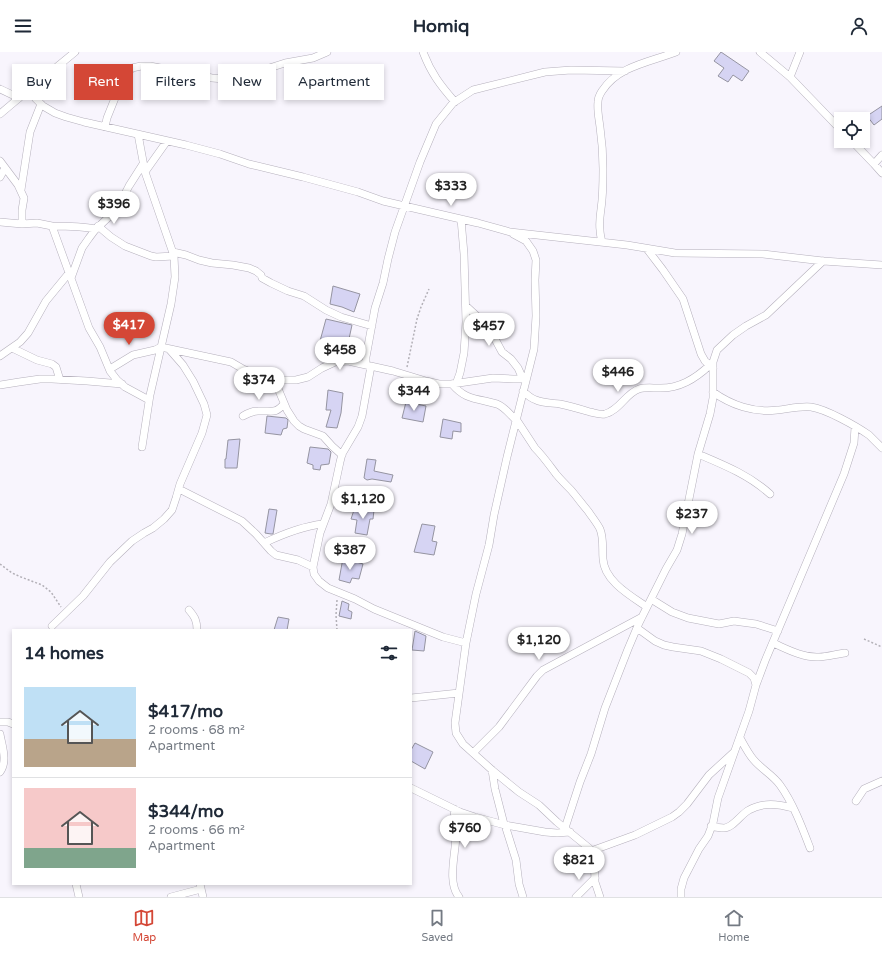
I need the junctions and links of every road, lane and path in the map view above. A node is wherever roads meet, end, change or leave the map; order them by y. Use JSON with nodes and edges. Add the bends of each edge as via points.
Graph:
{"nodes":[{"id":1,"x":75,"y":52,"type":"edge"},
{"id":2,"x":327,"y":52,"type":"edge"},
{"id":3,"x":423,"y":52,"type":"edge"},
{"id":4,"x":676,"y":52,"type":"edge"},
{"id":5,"x":760,"y":52,"type":"edge"},
{"id":6,"x":800,"y":52,"type":"edge"},
{"id":7,"x":60,"y":64,"type":"edge"},
{"id":8,"x":624,"y":71,"type":"junction"},
{"id":9,"x":790,"y":77,"type":"junction"},
{"id":10,"x":0,"y":89,"type":"edge"},
{"id":11,"x":12,"y":95,"type":"edge"},
{"id":12,"x":17,"y":100,"type":"edge"},
{"id":13,"x":38,"y":100,"type":"edge"},
{"id":14,"x":455,"y":102,"type":"junction"},
{"id":15,"x":41,"y":104,"type":"junction"},
{"id":16,"x":0,"y":114,"type":"edge"},
{"id":17,"x":834,"y":123,"type":"edge"},
{"id":18,"x":105,"y":127,"type":"junction"},
{"id":19,"x":138,"y":134,"type":"junction"},
{"id":20,"x":167,"y":141,"type":"junction"},
{"id":21,"x":859,"y":148,"type":"edge"},
{"id":22,"x":882,"y":155,"type":"edge"},
{"id":23,"x":0,"y":162,"type":"edge"},
{"id":24,"x":874,"y":164,"type":"junction"},
{"id":25,"x":5,"y":168,"type":"junction"},
{"id":26,"x":144,"y":168,"type":"junction"},
{"id":27,"x":882,"y":174,"type":"edge"},
{"id":28,"x":0,"y":177,"type":"edge"},
{"id":29,"x":21,"y":190,"type":"junction"},
{"id":30,"x":405,"y":206,"type":"junction"},
{"id":31,"x":461,"y":219,"type":"junction"},
{"id":32,"x":0,"y":222,"type":"edge"},
{"id":33,"x":22,"y":224,"type":"junction"},
{"id":34,"x":52,"y":226,"type":"junction"},
{"id":35,"x":97,"y":228,"type":"junction"},
{"id":36,"x":510,"y":232,"type":"junction"},
{"id":37,"x":602,"y":242,"type":"junction"},
{"id":38,"x":647,"y":249,"type":"junction"},
{"id":39,"x":173,"y":254,"type":"junction"},
{"id":40,"x":823,"y":261,"type":"junction"},
{"id":41,"x":882,"y":265,"type":"edge"},
{"id":42,"x":70,"y":275,"type":"junction"},
{"id":43,"x":429,"y":289,"type":"dead end"},
{"id":44,"x":466,"y":306,"type":"junction"},
{"id":45,"x":372,"y":326,"type":"junction"},
{"id":46,"x":161,"y":347,"type":"junction"},
{"id":47,"x":12,"y":348,"type":"junction"},
{"id":48,"x":169,"y":349,"type":"junction"},
{"id":49,"x":0,"y":356,"type":"edge"},
{"id":50,"x":368,"y":366,"type":"junction"},
{"id":51,"x":712,"y":366,"type":"junction"},
{"id":52,"x":110,"y":369,"type":"junction"},
{"id":53,"x":405,"y":375,"type":"junction"},
{"id":54,"x":525,"y":379,"type":"junction"},
{"id":55,"x":60,"y":380,"type":"junction"},
{"id":56,"x":274,"y":380,"type":"junction"},
{"id":57,"x":122,"y":384,"type":"junction"},
{"id":58,"x":454,"y":384,"type":"junction"},
{"id":59,"x":0,"y":385,"type":"edge"},
{"id":60,"x":523,"y":391,"type":"junction"},
{"id":61,"x":713,"y":392,"type":"junction"},
{"id":62,"x":149,"y":400,"type":"junction"},
{"id":63,"x":284,"y":404,"type":"junction"},
{"id":64,"x":243,"y":416,"type":"dead end"},
{"id":65,"x":516,"y":420,"type":"junction"},
{"id":66,"x":855,"y":427,"type":"junction"},
{"id":67,"x":142,"y":447,"type":"dead end"},
{"id":68,"x":882,"y":448,"type":"edge"},
{"id":69,"x":698,"y":454,"type":"junction"},
{"id":70,"x":342,"y":455,"type":"junction"},
{"id":71,"x":179,"y":489,"type":"junction"},
{"id":72,"x":770,"y":494,"type":"dead end"},
{"id":73,"x":323,"y":524,"type":"junction"},
{"id":74,"x":264,"y":543,"type":"junction"},
{"id":75,"x":0,"y":564,"type":"edge"},
{"id":76,"x":313,"y":567,"type":"junction"},
{"id":77,"x":338,"y":592,"type":"junction"},
{"id":78,"x":651,"y":599,"type":"junction"},
{"id":79,"x":647,"y":607,"type":"junction"},
{"id":80,"x":189,"y":610,"type":"dead end"},
{"id":81,"x":65,"y":613,"type":"junction"},
{"id":82,"x":642,"y":616,"type":"junction"},
{"id":83,"x":52,"y":626,"type":"dead end"},
{"id":84,"x":637,"y":628,"type":"junction"},
{"id":85,"x":197,"y":629,"type":"edge"},
{"id":86,"x":337,"y":629,"type":"edge"},
{"id":87,"x":778,"y":631,"type":"junction"},
{"id":88,"x":864,"y":639,"type":"dead end"},
{"id":89,"x":466,"y":643,"type":"junction"},
{"id":90,"x":773,"y":643,"type":"junction"},
{"id":91,"x":882,"y":647,"type":"edge"},
{"id":92,"x":845,"y":653,"type":"dead end"},
{"id":93,"x":756,"y":685,"type":"junction"},
{"id":94,"x":459,"y":693,"type":"junction"},
{"id":95,"x":412,"y":698,"type":"edge"},
{"id":96,"x":0,"y":722,"type":"edge"},
{"id":97,"x":12,"y":724,"type":"edge"},
{"id":98,"x":0,"y":734,"type":"edge"},
{"id":99,"x":740,"y":738,"type":"junction"},
{"id":100,"x":735,"y":752,"type":"junction"},
{"id":101,"x":473,"y":753,"type":"junction"},
{"id":102,"x":492,"y":770,"type":"junction"},
{"id":103,"x":0,"y":772,"type":"edge"},
{"id":104,"x":882,"y":781,"type":"edge"},
{"id":105,"x":412,"y":788,"type":"edge"},
{"id":106,"x":856,"y":801,"type":"dead end"},
{"id":107,"x":793,"y":808,"type":"junction"},
{"id":108,"x":454,"y":809,"type":"junction"},
{"id":109,"x":504,"y":824,"type":"junction"},
{"id":110,"x":712,"y":826,"type":"junction"},
{"id":111,"x":567,"y":830,"type":"junction"},
{"id":112,"x":810,"y":848,"type":"dead end"},
{"id":113,"x":591,"y":851,"type":"junction"},
{"id":114,"x":595,"y":878,"type":"junction"},
{"id":115,"x":76,"y":885,"type":"edge"},
{"id":116,"x":201,"y":886,"type":"edge"},
{"id":117,"x":79,"y":897,"type":"edge"},
{"id":118,"x":171,"y":897,"type":"edge"},
{"id":119,"x":203,"y":897,"type":"edge"},
{"id":120,"x":459,"y":897,"type":"edge"},
{"id":121,"x":523,"y":897,"type":"edge"},
{"id":122,"x":576,"y":897,"type":"edge"},
{"id":123,"x":600,"y":897,"type":"edge"},
{"id":124,"x":681,"y":897,"type":"edge"}],
"edges":[{"from":1,"to":7,"type":"street"},
{"from":2,"to":18,"type":"street","via":[[241,77],[224,79],[150,66],[132,68],[123,78]]},
{"from":3,"to":14,"type":"street","via":[[432,74]]},
{"from":4,"to":8,"type":"street"},
{"from":5,"to":9,"type":"street"},
{"from":6,"to":9,"type":"street"},
{"from":8,"to":14,"type":"street","via":[[545,72],[473,90]]},
{"from":8,"to":37,"type":"street","via":[[612,78],[598,101],[603,170],[599,219]]},
{"from":9,"to":17,"type":"street"},
{"from":10,"to":11,"type":"street"},
{"from":12,"to":16,"type":"street"},
{"from":13,"to":15,"type":"street"},
{"from":14,"to":30,"type":"street","via":[[436,124]]},
{"from":15,"to":18,"type":"street","via":[[66,117]]},
{"from":15,"to":29,"type":"street","via":[[30,132]]},
{"from":18,"to":19,"type":"street"},
{"from":19,"to":20,"type":"street"},
{"from":19,"to":26,"type":"street"},
{"from":20,"to":26,"type":"street"},
{"from":20,"to":30,"type":"street"},
{"from":21,"to":24,"type":"street"},
{"from":22,"to":24,"type":"street"},
{"from":23,"to":25,"type":"street"},
{"from":24,"to":27,"type":"street"},
{"from":25,"to":28,"type":"street"},
{"from":25,"to":29,"type":"street"},
{"from":26,"to":35,"type":"street","via":[[129,186],[118,207]]},
{"from":26,"to":39,"type":"street"},
{"from":29,"to":33,"type":"street","via":[[24,198]]},
{"from":30,"to":31,"type":"street"},
{"from":30,"to":45,"type":"street","via":[[395,232]]},
{"from":31,"to":36,"type":"street"},
{"from":31,"to":44,"type":"street"},
{"from":32,"to":33,"type":"street"},
{"from":33,"to":34,"type":"street"},
{"from":34,"to":35,"type":"street"},
{"from":34,"to":42,"type":"street"},
{"from":35,"to":39,"type":"street","via":[[125,246],[151,256]]},
{"from":35,"to":42,"type":"street","via":[[82,248]]},
{"from":36,"to":37,"type":"street"},
{"from":36,"to":54,"type":"street","via":[[526,241],[536,260],[534,349]]},
{"from":37,"to":38,"type":"street"},
{"from":38,"to":40,"type":"street","via":[[675,253],[763,254]]},
{"from":38,"to":51,"type":"street","via":[[683,299],[701,354]]},
{"from":39,"to":45,"type":"street","via":[[249,268],[271,283],[304,296],[326,310]]},
{"from":39,"to":46,"type":"street","via":[[174,277]]},
{"from":40,"to":41,"type":"street"},
{"from":40,"to":51,"type":"street","via":[[766,315],[746,326],[722,345],[717,350]]},
{"from":42,"to":47,"type":"street","via":[[46,301],[28,333]]},
{"from":42,"to":52,"type":"street","via":[[89,328]]},
{"from":43,"to":53,"type":"path","via":[[417,318]]},
{"from":44,"to":54,"type":"street","via":[[479,318],[502,352]]},
{"from":44,"to":58,"type":"street","via":[[464,353],[460,373]]},
{"from":45,"to":50,"type":"street"},
{"from":46,"to":48,"type":"street"},
{"from":46,"to":52,"type":"street","via":[[133,354]]},
{"from":46,"to":62,"type":"street"},
{"from":47,"to":49,"type":"street"},
{"from":47,"to":55,"type":"street","via":[[37,360],[49,362],[56,367]]},
{"from":48,"to":56,"type":"street","via":[[231,362]]},
{"from":48,"to":71,"type":"street","via":[[193,381],[207,415]]},
{"from":50,"to":53,"type":"street"},
{"from":50,"to":56,"type":"street","via":[[348,361],[335,362],[308,377]]},
{"from":50,"to":70,"type":"street","via":[[362,416]]},
{"from":51,"to":60,"type":"street","via":[[692,380],[681,384],[632,392],[606,414],[541,402]]},
{"from":51,"to":61,"type":"street"},
{"from":52,"to":57,"type":"street"},
{"from":53,"to":58,"type":"street","via":[[432,382]]},
{"from":54,"to":58,"type":"street","via":[[493,378]]},
{"from":54,"to":60,"type":"street"},
{"from":55,"to":57,"type":"street"},
{"from":55,"to":59,"type":"street","via":[[40,379]]},
{"from":56,"to":63,"type":"street"},
{"from":57,"to":62,"type":"street"},
{"from":58,"to":65,"type":"street","via":[[466,396],[501,406]]},
{"from":60,"to":65,"type":"street"},
{"from":61,"to":66,"type":"street","via":[[731,403],[750,409],[820,409]]},
{"from":61,"to":69,"type":"street","via":[[710,414]]},
{"from":62,"to":67,"type":"street"},
{"from":63,"to":64,"type":"street","via":[[273,412],[252,411]]},
{"from":63,"to":70,"type":"street","via":[[299,426],[323,436]]},
{"from":65,"to":79,"type":"street","via":[[535,448],[600,528],[602,560],[608,575]]},
{"from":65,"to":89,"type":"street"},
{"from":66,"to":68,"type":"street","via":[[869,435]]},
{"from":66,"to":87,"type":"street","via":[[854,443],[844,474]]},
{"from":69,"to":72,"type":"street","via":[[744,475]]},
{"from":69,"to":78,"type":"street","via":[[682,534]]},
{"from":70,"to":73,"type":"street","via":[[331,504]]},
{"from":71,"to":74,"type":"street","via":[[242,521]]},
{"from":71,"to":81,"type":"street","via":[[172,510],[164,519],[132,541]]},
{"from":73,"to":74,"type":"street","via":[[297,530]]},
{"from":73,"to":76,"type":"street"},
{"from":74,"to":76,"type":"street","via":[[276,555],[298,560]]},
{"from":75,"to":81,"type":"path","via":[[12,573],[42,585],[51,592]]},
{"from":76,"to":77,"type":"street","via":[[319,581]]},
{"from":77,"to":86,"type":"path"},
{"from":77,"to":89,"type":"street","via":[[429,632]]},
{"from":78,"to":79,"type":"street"},
{"from":78,"to":87,"type":"street","via":[[688,618],[719,624],[734,621],[756,624]]},
{"from":79,"to":82,"type":"street"},
{"from":80,"to":85,"type":"street","via":[[197,622]]},
{"from":81,"to":83,"type":"street"},
{"from":82,"to":84,"type":"street"},
{"from":82,"to":101,"type":"street","via":[[543,670],[500,727]]},
{"from":84,"to":93,"type":"street","via":[[664,645],[701,651],[721,659],[749,673]]},
{"from":84,"to":111,"type":"street","via":[[605,708]]},
{"from":87,"to":90,"type":"street"},
{"from":88,"to":91,"type":"path"},
{"from":89,"to":94,"type":"street"},
{"from":90,"to":92,"type":"street","via":[[813,657]]},
{"from":90,"to":93,"type":"street"},
{"from":93,"to":99,"type":"street"},
{"from":94,"to":95,"type":"street"},
{"from":94,"to":101,"type":"street","via":[[456,733]]},
{"from":96,"to":97,"type":"street"},
{"from":98,"to":103,"type":"street","via":[[4,758]]},
{"from":99,"to":100,"type":"street"},
{"from":99,"to":107,"type":"street","via":[[753,759],[781,786]]},
{"from":100,"to":110,"type":"street","via":[[718,798]]},
{"from":100,"to":113,"type":"street","via":[[709,775],[687,804],[672,817],[635,835]]},
{"from":101,"to":102,"type":"street"},
{"from":102,"to":109,"type":"street"},
{"from":102,"to":111,"type":"street","via":[[539,805]]},
{"from":104,"to":106,"type":"street","via":[[864,789]]},
{"from":105,"to":108,"type":"street"},
{"from":107,"to":110,"type":"street","via":[[762,805],[750,809],[728,827]]},
{"from":107,"to":112,"type":"street"},
{"from":108,"to":109,"type":"street"},
{"from":108,"to":120,"type":"street","via":[[456,830],[452,876]]},
{"from":109,"to":111,"type":"street","via":[[545,832],[557,833]]},
{"from":109,"to":121,"type":"street","via":[[516,860]]},
{"from":110,"to":124,"type":"street","via":[[684,878]]},
{"from":111,"to":113,"type":"street"},
{"from":113,"to":114,"type":"street","via":[[594,855]]},
{"from":114,"to":122,"type":"street"},
{"from":114,"to":123,"type":"street"},
{"from":115,"to":117,"type":"street"},
{"from":116,"to":118,"type":"street"},
{"from":116,"to":119,"type":"street"}]}
